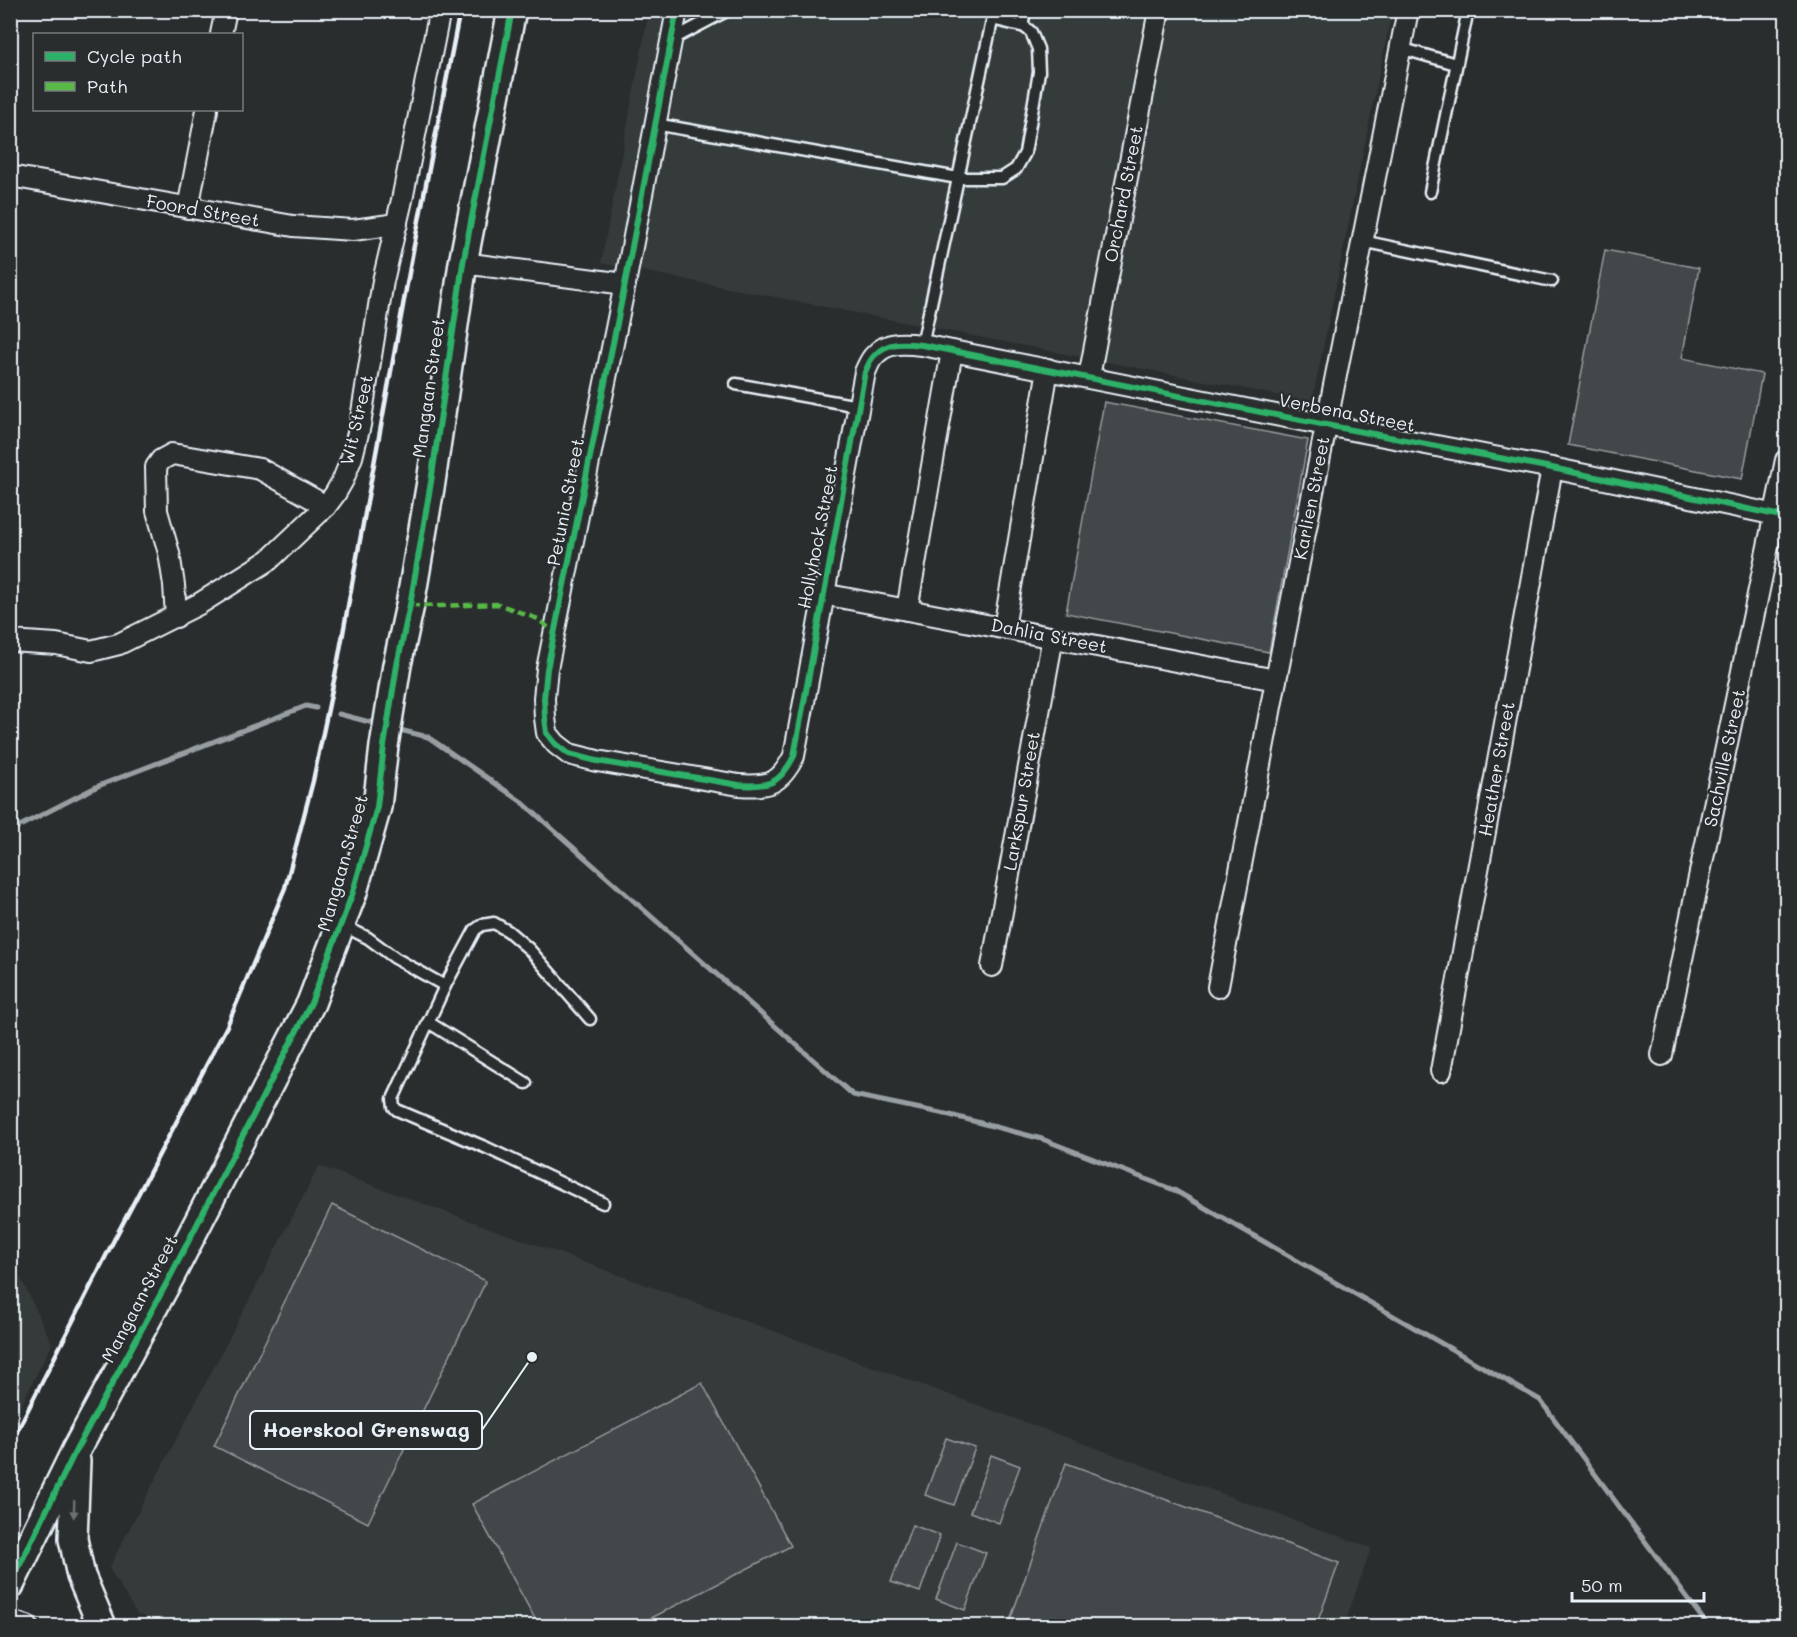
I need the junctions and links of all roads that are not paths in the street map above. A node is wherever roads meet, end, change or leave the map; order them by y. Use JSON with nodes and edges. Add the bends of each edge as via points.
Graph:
{"nodes":[{"id":1,"x":226,"y":10,"type":"edge"},
{"id":2,"x":440,"y":10,"type":"edge"},
{"id":3,"x":512,"y":10,"type":"edge"},
{"id":4,"x":676,"y":10,"type":"edge"},
{"id":5,"x":729,"y":10,"type":"edge"},
{"id":6,"x":1025,"y":10,"type":"edge"},
{"id":7,"x":1159,"y":10,"type":"edge"},
{"id":8,"x":1408,"y":10,"type":"edge"},
{"id":9,"x":1468,"y":10,"type":"edge"},
{"id":10,"x":1022,"y":25,"type":"junction"},
{"id":11,"x":221,"y":33,"type":"edge"},
{"id":12,"x":671,"y":40,"type":"junction"},
{"id":13,"x":1400,"y":48,"type":"junction"},
{"id":14,"x":1456,"y":63,"type":"junction"},
{"id":15,"x":207,"y":111,"type":"edge"},
{"id":16,"x":655,"y":124,"type":"junction"},
{"id":17,"x":10,"y":176,"type":"edge"},
{"id":18,"x":958,"y":178,"type":"junction"},
{"id":19,"x":1430,"y":192,"type":"dead end"},
{"id":20,"x":188,"y":208,"type":"junction"},
{"id":21,"x":397,"y":224,"type":"junction"},
{"id":22,"x":1362,"y":242,"type":"junction"},
{"id":23,"x":463,"y":263,"type":"junction"},
{"id":24,"x":1552,"y":281,"type":"dead end"},
{"id":25,"x":625,"y":284,"type":"junction"},
{"id":26,"x":901,"y":343,"type":"joint"},
{"id":27,"x":922,"y":345,"type":"junction"},
{"id":28,"x":952,"y":351,"type":"junction"},
{"id":29,"x":1048,"y":369,"type":"junction"},
{"id":30,"x":1089,"y":377,"type":"junction"},
{"id":31,"x":736,"y":384,"type":"dead end"},
{"id":32,"x":858,"y":406,"type":"junction"},
{"id":33,"x":1326,"y":425,"type":"junction"},
{"id":34,"x":1786,"y":460,"type":"edge"},
{"id":35,"x":1552,"y":468,"type":"junction"},
{"id":36,"x":326,"y":507,"type":"junction"},
{"id":37,"x":1781,"y":516,"type":"edge"},
{"id":38,"x":823,"y":594,"type":"junction"},
{"id":39,"x":907,"y":610,"type":"junction"},
{"id":40,"x":176,"y":617,"type":"junction"},
{"id":41,"x":1004,"y":628,"type":"junction"},
{"id":42,"x":1053,"y":637,"type":"junction"},
{"id":43,"x":10,"y":641,"type":"edge"},
{"id":44,"x":1276,"y":680,"type":"junction"},
{"id":45,"x":794,"y":756,"type":"joint"},
{"id":46,"x":342,"y":925,"type":"junction"},
{"id":47,"x":992,"y":966,"type":"dead end"},
{"id":48,"x":445,"y":986,"type":"junction"},
{"id":49,"x":1218,"y":987,"type":"dead end"},
{"id":50,"x":590,"y":1019,"type":"dead end"},
{"id":51,"x":428,"y":1022,"type":"junction"},
{"id":52,"x":1662,"y":1055,"type":"dead end"},
{"id":53,"x":1441,"y":1071,"type":"dead end"},
{"id":54,"x":526,"y":1083,"type":"dead end"},
{"id":55,"x":603,"y":1203,"type":"dead end"},
{"id":56,"x":76,"y":1450,"type":"junction"},
{"id":57,"x":10,"y":1585,"type":"edge"},
{"id":58,"x":10,"y":1621,"type":"edge"},
{"id":59,"x":27,"y":1626,"type":"edge"},
{"id":60,"x":102,"y":1626,"type":"edge"}],
"edges":[{"from":1,"to":11,"type":"street"},
{"from":2,"to":21,"type":"street","name":"Wit Street"},
{"from":3,"to":23,"type":"street","name":"Mangaan Street"},
{"from":4,"to":12,"type":"street","name":"Petunia Street"},
{"from":5,"to":12,"type":"lane"},
{"from":6,"to":10,"type":"lane"},
{"from":7,"to":30,"type":"street","name":"Orchard Street"},
{"from":8,"to":13,"type":"street","name":"Karlien Street"},
{"from":9,"to":14,"type":"lane"},
{"from":10,"to":18,"type":"lane","via":[[992,21]]},
{"from":10,"to":18,"type":"lane","via":[[1031,32],[1038,49],[1039,72],[1025,153],[1016,169],[1002,178]]},
{"from":12,"to":16,"type":"street","name":"Petunia Street"},
{"from":13,"to":14,"type":"lane"},
{"from":13,"to":22,"type":"street","name":"Karlien Street"},
{"from":14,"to":19,"type":"lane"},
{"from":15,"to":20,"type":"street"},
{"from":16,"to":18,"type":"lane"},
{"from":16,"to":25,"type":"street","name":"Petunia Street"},
{"from":17,"to":20,"type":"street","name":"Foord Street"},
{"from":18,"to":27,"type":"lane"},
{"from":20,"to":21,"type":"street","name":"Foord Street","via":[[293,226],[353,230]]},
{"from":21,"to":36,"type":"street","name":"Wit Street","via":[[352,457]]},
{"from":22,"to":24,"type":"lane"},
{"from":22,"to":33,"type":"street","name":"Karlien Street"},
{"from":23,"to":25,"type":"street"},
{"from":23,"to":46,"type":"street","name":"Mangaan Street","via":[[377,807]]},
{"from":25,"to":45,"type":"street","name":"Petunia Street","via":[[547,669],[544,698],[548,733],[569,754],[739,785],[768,785],[787,771]]},
{"from":26,"to":27,"type":"street","name":"Verbena Street"},
{"from":26,"to":32,"type":"street","name":"Hollyhock Street","via":[[874,355],[865,372]]},
{"from":27,"to":28,"type":"street","name":"Verbena Street"},
{"from":28,"to":29,"type":"street","name":"Verbena Street"},
{"from":28,"to":39,"type":"street"},
{"from":29,"to":30,"type":"street","name":"Verbena Street"},
{"from":29,"to":41,"type":"street"},
{"from":30,"to":33,"type":"street","name":"Verbena Street"},
{"from":31,"to":32,"type":"lane"},
{"from":32,"to":38,"type":"street","name":"Hollyhock Street"},
{"from":33,"to":35,"type":"street","name":"Verbena Street"},
{"from":33,"to":44,"type":"street","name":"Karlien Street"},
{"from":34,"to":37,"type":"street","name":"Sachville Street"},
{"from":35,"to":37,"type":"street","name":"Verbena Street"},
{"from":35,"to":53,"type":"street","name":"Heather Street"},
{"from":36,"to":40,"type":"street","name":"Wit Street","via":[[269,560]]},
{"from":36,"to":40,"type":"street","via":[[260,469],[172,454],[161,460],[156,467],[157,511],[169,553]]},
{"from":37,"to":52,"type":"street","name":"Sachville Street"},
{"from":38,"to":39,"type":"street","name":"Dahlia Street"},
{"from":38,"to":45,"type":"street","name":"Hollyhock Street"},
{"from":39,"to":41,"type":"street","name":"Dahlia Street"},
{"from":40,"to":43,"type":"street","name":"Wit Street","via":[[119,644],[91,651]]},
{"from":41,"to":42,"type":"street","name":"Dahlia Street"},
{"from":42,"to":44,"type":"street","name":"Dahlia Street"},
{"from":42,"to":47,"type":"street","name":"Larkspur Street"},
{"from":44,"to":49,"type":"street","name":"Karlien Street"},
{"from":46,"to":48,"type":"lane"},
{"from":46,"to":56,"type":"street","name":"Mangaan Street","via":[[311,1003]]},
{"from":48,"to":50,"type":"lane","via":[[475,930],[482,924],[494,924],[529,950]]},
{"from":48,"to":51,"type":"lane"},
{"from":51,"to":54,"type":"lane"},
{"from":51,"to":55,"type":"lane","via":[[393,1099],[394,1107]]},
{"from":56,"to":57,"type":"street","name":"Mangaan Street"},
{"from":56,"to":60,"type":"street","one_way":true,"via":[[73,1539],[81,1576]]},
{"from":58,"to":59,"type":"street"}]}
